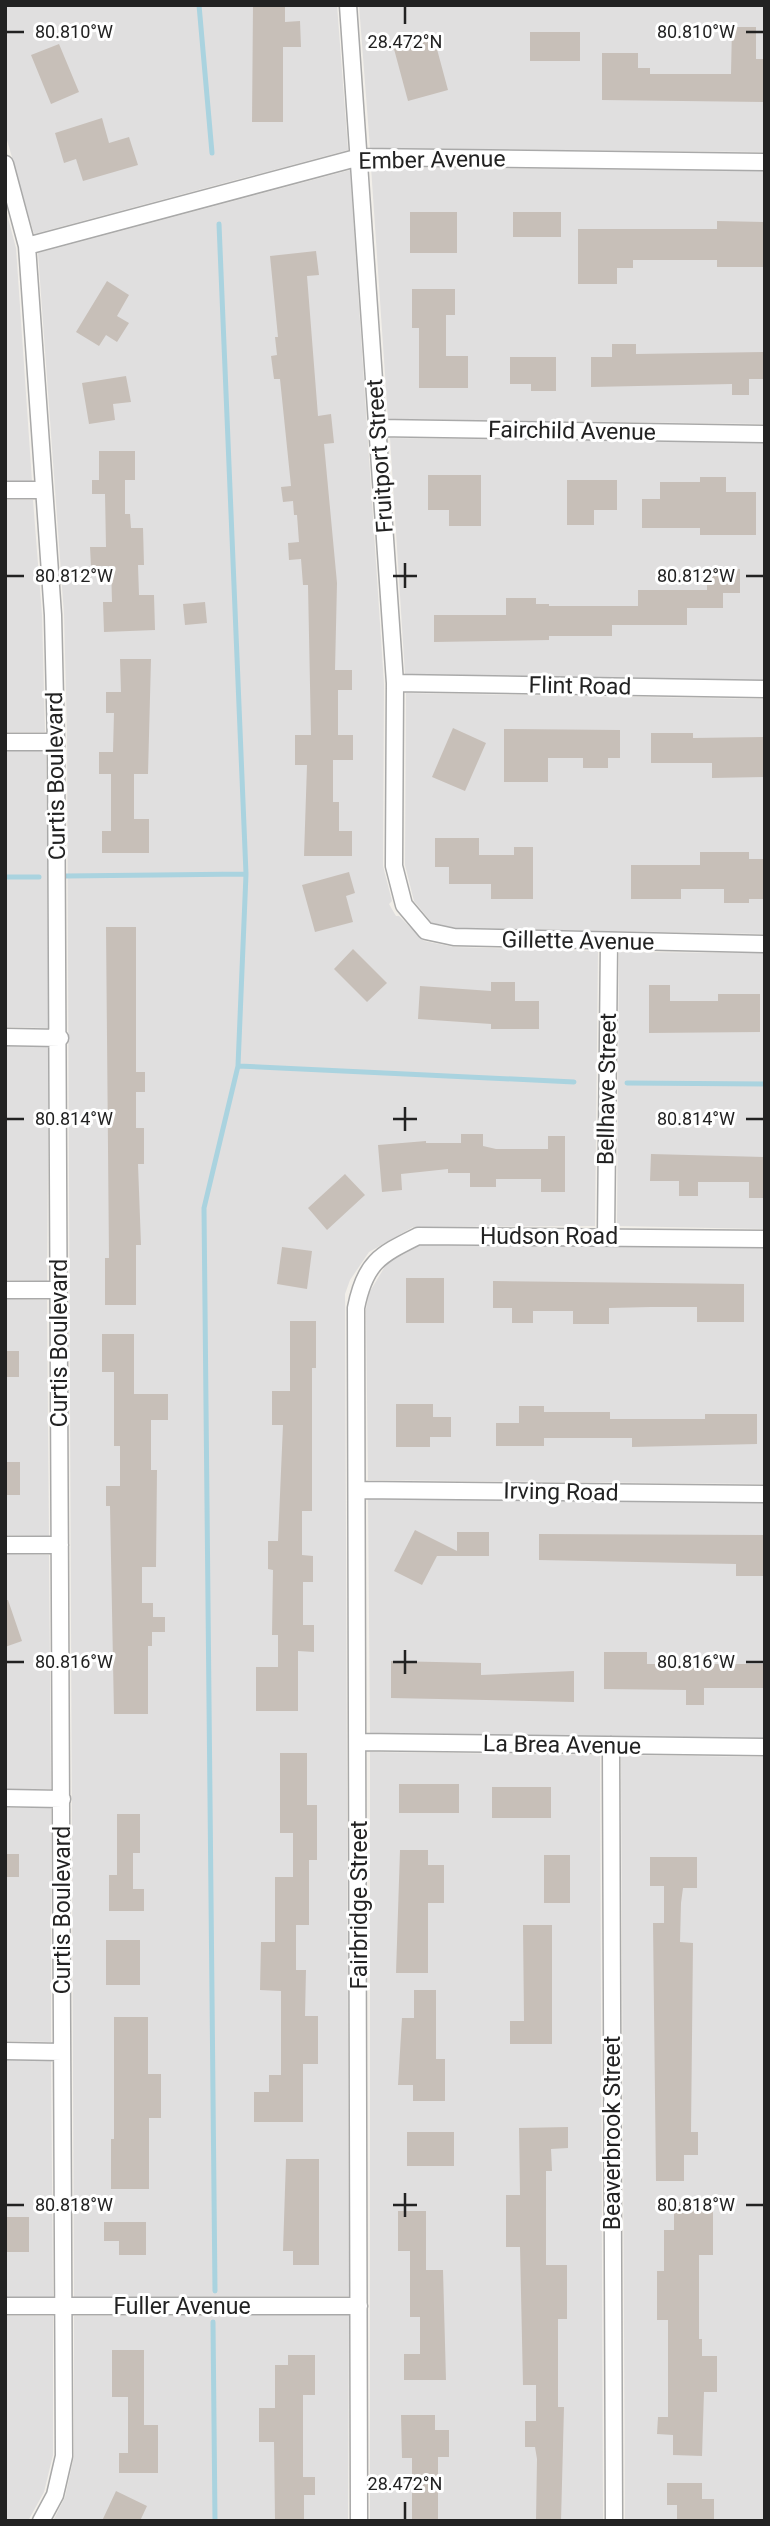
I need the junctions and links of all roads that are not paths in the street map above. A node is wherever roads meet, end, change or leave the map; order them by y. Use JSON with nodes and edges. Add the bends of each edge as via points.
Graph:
{"nodes":[{"id":1,"x":348,"y":5,"type":"edge"},
{"id":2,"x":360,"y":157,"type":"junction"},
{"id":3,"x":765,"y":162,"type":"edge"},
{"id":4,"x":5,"y":164,"type":"edge"},
{"id":5,"x":26,"y":246,"type":"junction"},
{"id":6,"x":379,"y":428,"type":"junction"},
{"id":7,"x":765,"y":434,"type":"edge"},
{"id":8,"x":5,"y":490,"type":"edge"},
{"id":9,"x":43,"y":490,"type":"junction"},
{"id":10,"x":395,"y":683,"type":"junction"},
{"id":11,"x":765,"y":689,"type":"edge"},
{"id":12,"x":5,"y":741,"type":"edge"},
{"id":13,"x":56,"y":742,"type":"junction"},
{"id":14,"x":404,"y":905,"type":"joint"},
{"id":15,"x":609,"y":942,"type":"junction"},
{"id":16,"x":765,"y":944,"type":"edge"},
{"id":17,"x":5,"y":1037,"type":"edge"},
{"id":18,"x":60,"y":1038,"type":"junction"},
{"id":19,"x":606,"y":1236,"type":"junction"},
{"id":20,"x":765,"y":1239,"type":"edge"},
{"id":21,"x":5,"y":1290,"type":"edge"},
{"id":22,"x":58,"y":1290,"type":"junction"},
{"id":23,"x":359,"y":1290,"type":"joint"},
{"id":24,"x":357,"y":1490,"type":"junction"},
{"id":25,"x":765,"y":1494,"type":"edge"},
{"id":26,"x":5,"y":1545,"type":"edge"},
{"id":27,"x":60,"y":1545,"type":"junction"},
{"id":28,"x":359,"y":1742,"type":"junction"},
{"id":29,"x":611,"y":1745,"type":"junction"},
{"id":30,"x":765,"y":1747,"type":"edge"},
{"id":31,"x":5,"y":1798,"type":"edge"},
{"id":32,"x":62,"y":1799,"type":"junction"},
{"id":33,"x":5,"y":2051,"type":"edge"},
{"id":34,"x":62,"y":2052,"type":"junction"},
{"id":35,"x":5,"y":2306,"type":"edge"},
{"id":36,"x":359,"y":2306,"type":"junction"},
{"id":37,"x":64,"y":2307,"type":"junction"},
{"id":38,"x":41,"y":2521,"type":"edge"},
{"id":39,"x":359,"y":2521,"type":"edge"},
{"id":40,"x":614,"y":2521,"type":"edge"}],
"edges":[{"from":1,"to":2,"type":"street","name":"Fruitport Street"},
{"from":2,"to":3,"type":"street","name":"Ember Avenue"},
{"from":2,"to":5,"type":"street","name":"Ember Avenue"},
{"from":2,"to":6,"type":"street","name":"Fruitport Street"},
{"from":4,"to":5,"type":"street","name":"Curtis Boulevard"},
{"from":5,"to":9,"type":"street","name":"Curtis Boulevard"},
{"from":6,"to":7,"type":"street","name":"Fairchild Avenue"},
{"from":6,"to":10,"type":"street","name":"Fruitport Street"},
{"from":8,"to":9,"type":"street"},
{"from":9,"to":13,"type":"street","name":"Curtis Boulevard","via":[[53,615]]},
{"from":10,"to":11,"type":"street","name":"Flint Road"},
{"from":10,"to":14,"type":"street","name":"Fruitport Street","via":[[394,866]]},
{"from":12,"to":13,"type":"street"},
{"from":13,"to":18,"type":"street","name":"Curtis Boulevard"},
{"from":14,"to":15,"type":"street","name":"Gillette Avenue","via":[[426,931],[454,937]]},
{"from":15,"to":16,"type":"street","name":"Gillette Avenue"},
{"from":15,"to":19,"type":"street","name":"Bellhave Street"},
{"from":17,"to":18,"type":"street"},
{"from":18,"to":22,"type":"street","name":"Curtis Boulevard"},
{"from":19,"to":20,"type":"street","name":"Hudson Road"},
{"from":19,"to":23,"type":"street","name":"Hudson Road","via":[[418,1236],[379,1256]]},
{"from":21,"to":22,"type":"street"},
{"from":22,"to":27,"type":"street","name":"Curtis Boulevard"},
{"from":23,"to":24,"type":"street","name":"Fairbridge Street"},
{"from":24,"to":25,"type":"street","name":"Irving Road"},
{"from":24,"to":28,"type":"street","name":"Fairbridge Street"},
{"from":26,"to":27,"type":"street"},
{"from":27,"to":32,"type":"street","name":"Curtis Boulevard"},
{"from":28,"to":29,"type":"street","name":"La Brea Avenue"},
{"from":28,"to":36,"type":"street","name":"Fairbridge Street"},
{"from":29,"to":30,"type":"street","name":"La Brea Avenue"},
{"from":29,"to":40,"type":"street","name":"Beaverbrook Street"},
{"from":31,"to":32,"type":"street"},
{"from":32,"to":34,"type":"street","name":"Curtis Boulevard"},
{"from":33,"to":34,"type":"street"},
{"from":34,"to":37,"type":"street","name":"Curtis Boulevard"},
{"from":35,"to":37,"type":"street","name":"Fuller Avenue"},
{"from":36,"to":37,"type":"street","name":"Fuller Avenue"},
{"from":36,"to":39,"type":"street","name":"Fairbridge Street"},
{"from":37,"to":38,"type":"street","name":"Curtis Boulevard","via":[[64,2456],[55,2495]]}]}
